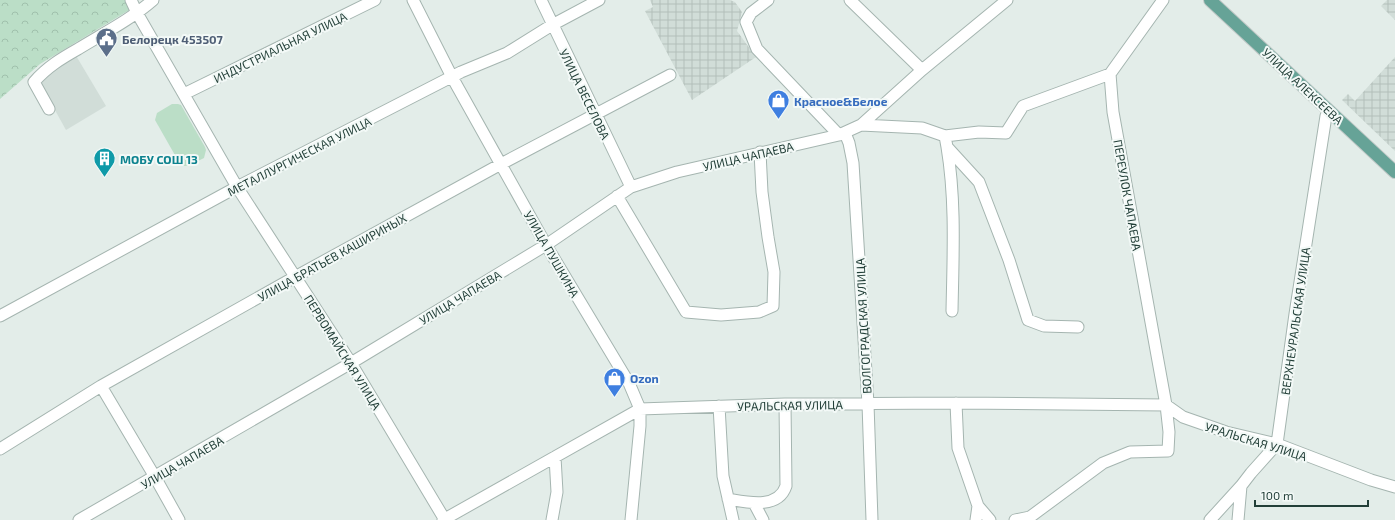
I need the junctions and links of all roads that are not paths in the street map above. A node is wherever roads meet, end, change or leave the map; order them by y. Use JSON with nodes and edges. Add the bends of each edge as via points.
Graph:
{"nodes":[{"id":1,"x":131,"y":0,"type":"edge"},
{"id":2,"x":153,"y":0,"type":"edge"},
{"id":3,"x":375,"y":0,"type":"edge"},
{"id":4,"x":413,"y":0,"type":"edge"},
{"id":5,"x":541,"y":0,"type":"edge"},
{"id":6,"x":599,"y":0,"type":"edge"},
{"id":7,"x":768,"y":0,"type":"edge"},
{"id":8,"x":850,"y":0,"type":"edge"},
{"id":9,"x":1007,"y":0,"type":"edge"},
{"id":10,"x":1163,"y":0,"type":"edge"},
{"id":11,"x":1210,"y":0,"type":"edge"},
{"id":12,"x":137,"y":13,"type":"junction"},
{"id":13,"x":552,"y":25,"type":"junction"},
{"id":14,"x":922,"y":70,"type":"junction"},
{"id":15,"x":1110,"y":74,"type":"junction"},
{"id":16,"x":670,"y":75,"type":"dead end"},
{"id":17,"x":452,"y":76,"type":"junction"},
{"id":18,"x":184,"y":94,"type":"junction"},
{"id":19,"x":49,"y":109,"type":"dead end"},
{"id":20,"x":1330,"y":111,"type":"junction"},
{"id":21,"x":595,"y":114,"type":"junction"},
{"id":22,"x":861,"y":125,"type":"junction"},
{"id":23,"x":842,"y":134,"type":"junction"},
{"id":24,"x":946,"y":141,"type":"junction"},
{"id":25,"x":760,"y":152,"type":"junction"},
{"id":26,"x":501,"y":164,"type":"junction"},
{"id":27,"x":1395,"y":172,"type":"edge"},
{"id":28,"x":237,"y":187,"type":"junction"},
{"id":29,"x":631,"y":187,"type":"junction"},
{"id":30,"x":617,"y":196,"type":"junction"},
{"id":31,"x":546,"y":245,"type":"junction"},
{"id":32,"x":295,"y":277,"type":"junction"},
{"id":33,"x":952,"y":311,"type":"dead end"},
{"id":34,"x":0,"y":316,"type":"edge"},
{"id":35,"x":1078,"y":327,"type":"dead end"},
{"id":36,"x":351,"y":363,"type":"junction"},
{"id":37,"x":101,"y":386,"type":"junction"},
{"id":38,"x":956,"y":403,"type":"junction"},
{"id":39,"x":785,"y":404,"type":"junction"},
{"id":40,"x":868,"y":404,"type":"junction"},
{"id":41,"x":1166,"y":404,"type":"junction"},
{"id":42,"x":719,"y":406,"type":"junction"},
{"id":43,"x":640,"y":409,"type":"junction"},
{"id":44,"x":1277,"y":444,"type":"junction"},
{"id":45,"x":0,"y":449,"type":"edge"},
{"id":46,"x":555,"y":457,"type":"junction"},
{"id":47,"x":155,"y":477,"type":"junction"},
{"id":48,"x":1241,"y":486,"type":"junction"},
{"id":49,"x":1395,"y":487,"type":"edge"},
{"id":50,"x":728,"y":499,"type":"junction"},
{"id":51,"x":754,"y":503,"type":"junction"},
{"id":52,"x":978,"y":506,"type":"junction"},
{"id":53,"x":79,"y":520,"type":"edge"},
{"id":54,"x":179,"y":520,"type":"edge"},
{"id":55,"x":444,"y":520,"type":"edge"},
{"id":56,"x":552,"y":520,"type":"edge"},
{"id":57,"x":631,"y":520,"type":"edge"},
{"id":58,"x":733,"y":520,"type":"edge"},
{"id":59,"x":763,"y":520,"type":"edge"},
{"id":60,"x":872,"y":520,"type":"edge"},
{"id":61,"x":976,"y":520,"type":"edge"},
{"id":62,"x":990,"y":520,"type":"edge"},
{"id":63,"x":1015,"y":520,"type":"edge"},
{"id":64,"x":1210,"y":520,"type":"edge"},
{"id":65,"x":1238,"y":520,"type":"edge"}],
"edges":[{"from":1,"to":12,"type":"street","name":"ПЕРВОМАЙСКАЯ УЛИЦА"},
{"from":2,"to":12,"type":"street"},
{"from":3,"to":18,"type":"street","name":"ИНДУСТРИАЛЬНАЯ УЛИЦА"},
{"from":4,"to":17,"type":"street","name":"УЛИЦА ПУШКИНА"},
{"from":5,"to":13,"type":"street","name":"УЛИЦА ВЕСЕЛОВА"},
{"from":6,"to":13,"type":"street","name":"МЕТАЛЛУРГИЧЕСКАЯ УЛИЦА"},
{"from":7,"to":23,"type":"street","via":[[751,13],[746,22],[757,49]]},
{"from":8,"to":14,"type":"street"},
{"from":9,"to":14,"type":"street","name":"УЛИЦА ЧАПАЕВА"},
{"from":10,"to":15,"type":"street"},
{"from":11,"to":20,"type":"main road","name":"УЛИЦА АЛЕКСЕЕВА"},
{"from":12,"to":18,"type":"street","name":"ПЕРВОМАЙСКАЯ УЛИЦА"},
{"from":12,"to":19,"type":"street","via":[[42,73],[34,82]]},
{"from":13,"to":17,"type":"street","name":"МЕТАЛЛУРГИЧЕСКАЯ УЛИЦА","via":[[507,53]]},
{"from":13,"to":21,"type":"street","name":"УЛИЦА ВЕСЕЛОВА"},
{"from":14,"to":22,"type":"street","name":"УЛИЦА ЧАПАЕВА"},
{"from":15,"to":24,"type":"street","name":"УЛИЦА ЧАПАЕВА","via":[[1023,106],[1006,132],[979,132]]},
{"from":15,"to":41,"type":"street","name":"ПЕРЕУЛОК ЧАПАЕВА","via":[[1113,112]]},
{"from":16,"to":21,"type":"street","name":"УЛИЦА БРАТЬЕВ КАШИРИНЫХ"},
{"from":17,"to":26,"type":"street","name":"УЛИЦА ПУШКИНА"},
{"from":17,"to":28,"type":"street","name":"МЕТАЛЛУРГИЧЕСКАЯ УЛИЦА"},
{"from":18,"to":28,"type":"street","name":"ПЕРВОМАЙСКАЯ УЛИЦА"},
{"from":20,"to":27,"type":"main road","name":"УЛИЦА АЛЕКСЕЕВА"},
{"from":20,"to":44,"type":"street","name":"ВЕРХНЕУРАЛЬСКАЯ УЛИЦА","via":[[1326,116]]},
{"from":21,"to":26,"type":"street","name":"УЛИЦА БРАТЬЕВ КАШИРИНЫХ"},
{"from":21,"to":29,"type":"street","name":"УЛИЦА ВЕСЕЛОВА"},
{"from":22,"to":23,"type":"street","name":"УЛИЦА ЧАПАЕВА"},
{"from":22,"to":24,"type":"street","name":"УЛИЦА ЧАПАЕВА","via":[[922,128]]},
{"from":23,"to":25,"type":"street","name":"УЛИЦА ЧАПАЕВА"},
{"from":23,"to":40,"type":"street","name":"ВОЛГОГРАДСКАЯ УЛИЦА","via":[[850,143],[853,163]]},
{"from":24,"to":33,"type":"street","via":[[952,172]]},
{"from":24,"to":35,"type":"street","name":"УЛИЦА ЧАПАЕВА","via":[[979,182],[1009,260],[1028,320],[1044,326]]},
{"from":25,"to":29,"type":"street","name":"УЛИЦА ЧАПАЕВА","via":[[677,172]]},
{"from":25,"to":30,"type":"street","via":[[762,192],[774,272],[773,306],[759,312],[686,312]]},
{"from":26,"to":31,"type":"street","name":"УЛИЦА ПУШКИНА"},
{"from":26,"to":32,"type":"street","name":"УЛИЦА БРАТЬЕВ КАШИРИНЫХ"},
{"from":28,"to":32,"type":"street","name":"ПЕРВОМАЙСКАЯ УЛИЦА"},
{"from":28,"to":34,"type":"street","name":"МЕТАЛЛУРГИЧЕСКАЯ УЛИЦА"},
{"from":29,"to":30,"type":"street","name":"УЛИЦА ЧАПАЕВА"},
{"from":30,"to":31,"type":"street","name":"УЛИЦА ЧАПАЕВА"},
{"from":31,"to":36,"type":"street","name":"УЛИЦА ЧАПАЕВА"},
{"from":31,"to":43,"type":"street","name":"УЛИЦА ПУШКИНА","via":[[629,383]]},
{"from":32,"to":36,"type":"street","name":"ПЕРВОМАЙСКАЯ УЛИЦА"},
{"from":32,"to":37,"type":"street","name":"УЛИЦА БРАТЬЕВ КАШИРИНЫХ"},
{"from":36,"to":47,"type":"street","name":"УЛИЦА ЧАПАЕВА"},
{"from":36,"to":55,"type":"street","name":"ПЕРВОМАЙСКАЯ УЛИЦА"},
{"from":37,"to":45,"type":"street","name":"УЛИЦА БРАТЬЕВ КАШИРИНЫХ"},
{"from":37,"to":47,"type":"street"},
{"from":38,"to":40,"type":"street","name":"УРАЛЬСКАЯ УЛИЦА"},
{"from":38,"to":41,"type":"street","name":"УРАЛЬСКАЯ УЛИЦА"},
{"from":38,"to":52,"type":"street","via":[[958,448]]},
{"from":39,"to":40,"type":"street","name":"УРАЛЬСКАЯ УЛИЦА"},
{"from":39,"to":42,"type":"street","name":"УРАЛЬСКАЯ УЛИЦА"},
{"from":39,"to":51,"type":"street","via":[[786,486],[784,492],[772,501]]},
{"from":40,"to":60,"type":"street","name":"ВОЛГОГРАДСКАЯ УЛИЦА"},
{"from":41,"to":44,"type":"street","name":"УРАЛЬСКАЯ УЛИЦА","via":[[1183,417],[1226,432]]},
{"from":41,"to":63,"type":"street","via":[[1168,451],[1130,452],[1103,463],[1030,517]]},
{"from":42,"to":43,"type":"street","name":"УРАЛЬСКАЯ УЛИЦА"},
{"from":42,"to":50,"type":"street","via":[[723,476]]},
{"from":43,"to":46,"type":"street","name":"УРАЛЬСКАЯ УЛИЦА"},
{"from":43,"to":57,"type":"street","name":"УЛИЦА ПУШКИНА"},
{"from":44,"to":48,"type":"street"},
{"from":44,"to":49,"type":"street","name":"УРАЛЬСКАЯ УЛИЦА"},
{"from":46,"to":55,"type":"street","name":"УРАЛЬСКАЯ УЛИЦА"},
{"from":46,"to":56,"type":"street","via":[[557,492]]},
{"from":47,"to":53,"type":"street","name":"УЛИЦА ЧАПАЕВА"},
{"from":47,"to":54,"type":"street"},
{"from":48,"to":64,"type":"street"},
{"from":48,"to":65,"type":"street"},
{"from":50,"to":51,"type":"street"},
{"from":50,"to":58,"type":"street"},
{"from":51,"to":59,"type":"street"},
{"from":52,"to":61,"type":"street"},
{"from":52,"to":62,"type":"street"}]}
